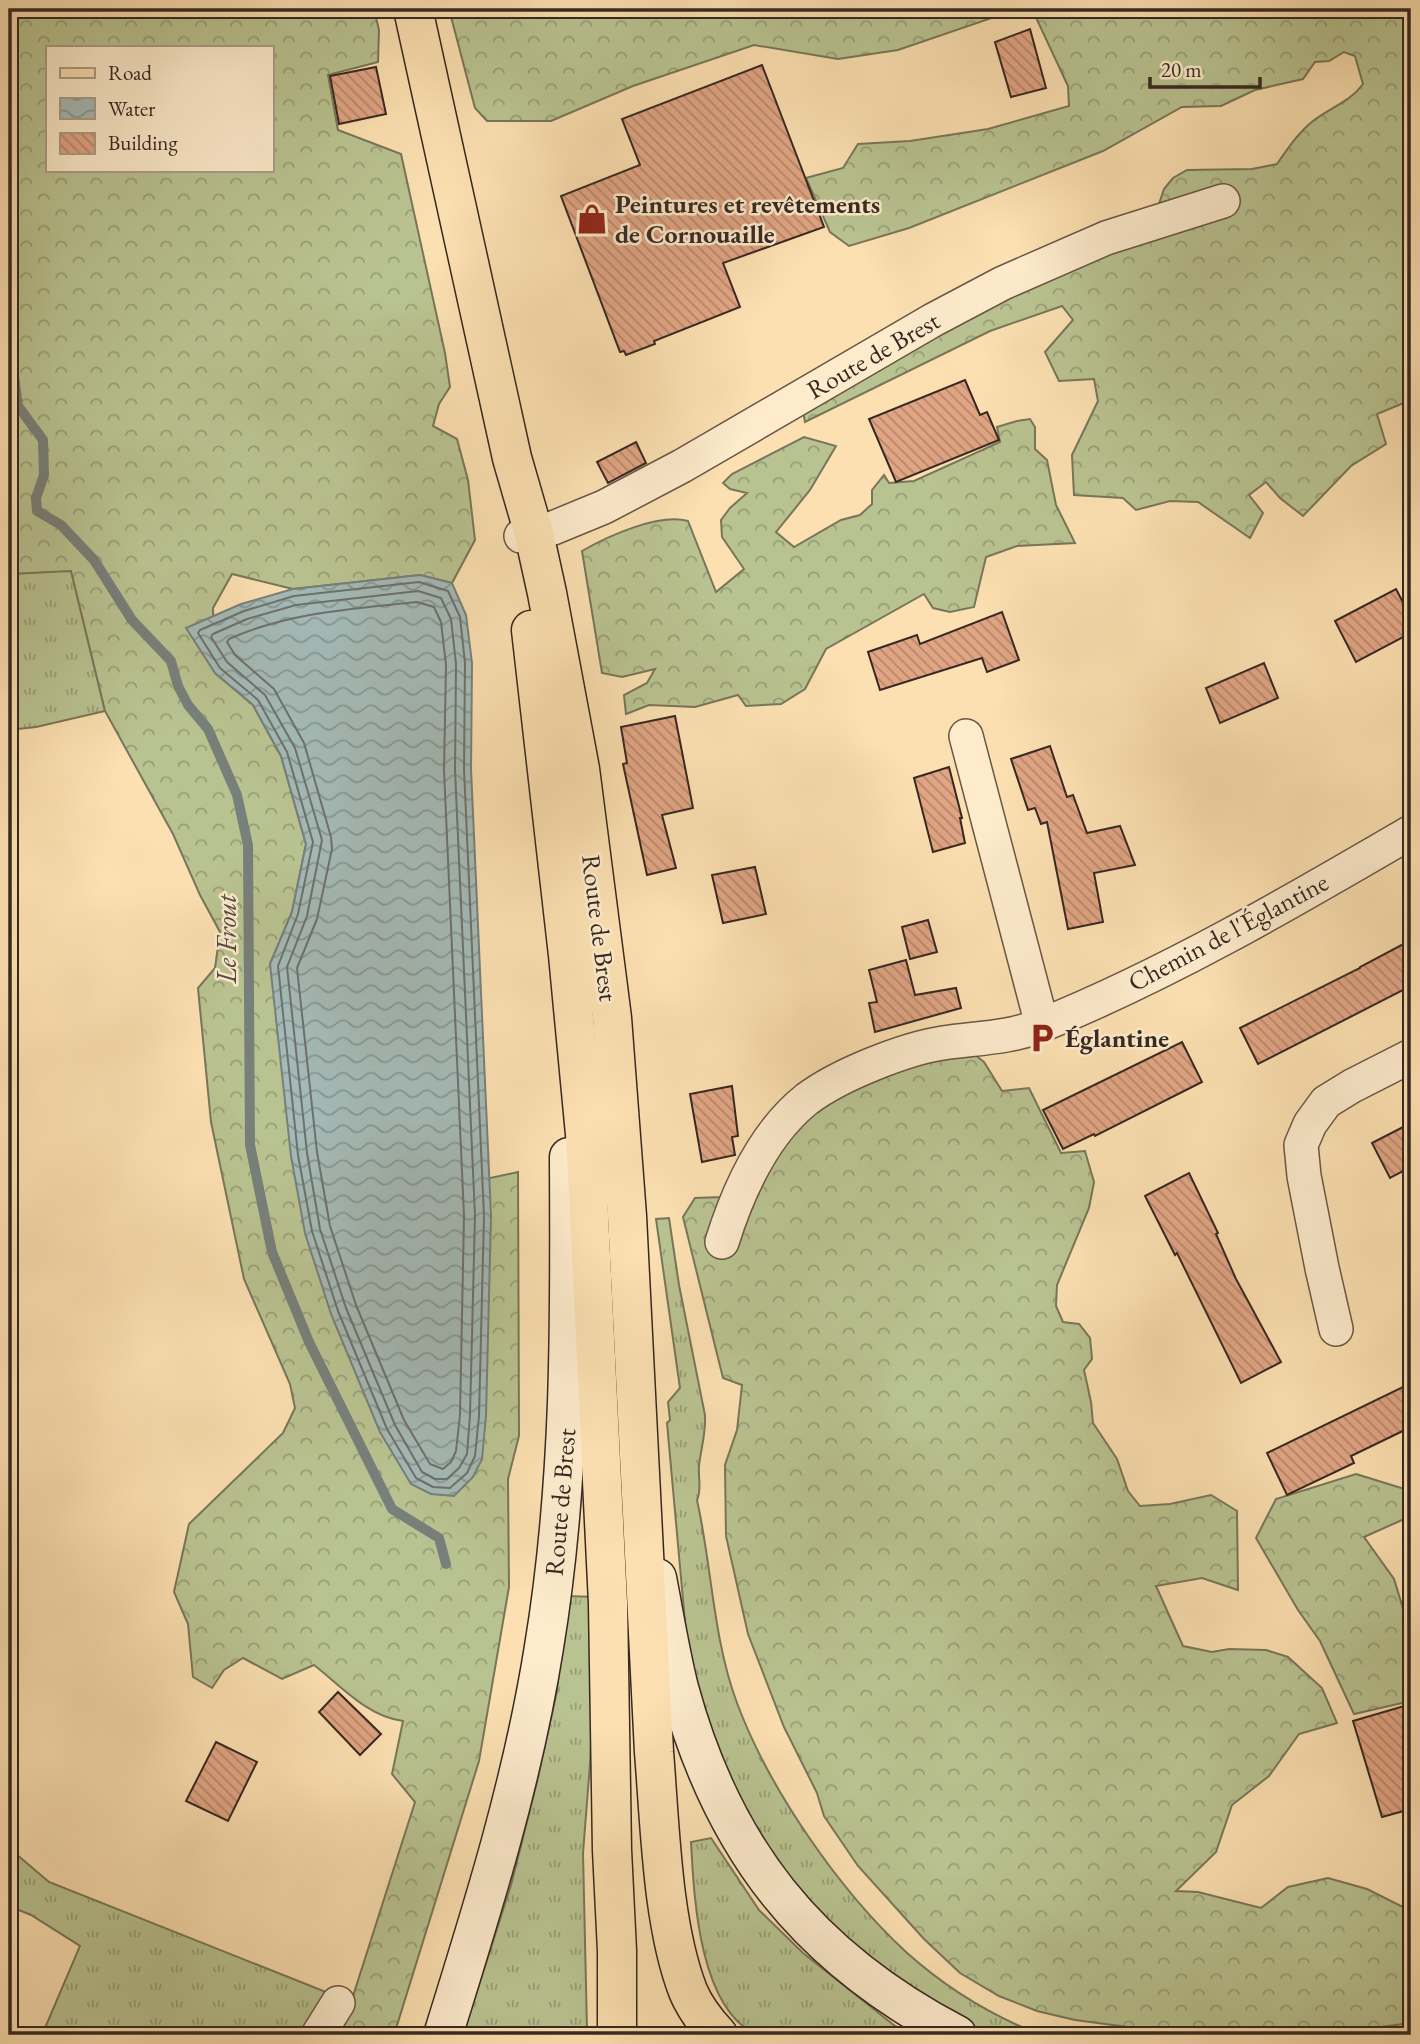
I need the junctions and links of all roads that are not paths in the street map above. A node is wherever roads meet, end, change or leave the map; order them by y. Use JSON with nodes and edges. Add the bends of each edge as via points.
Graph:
{"nodes":[{"id":1,"x":413,"y":9,"type":"edge"},
{"id":2,"x":1223,"y":201,"type":"dead end"},
{"id":3,"x":527,"y":535,"type":"junction"},
{"id":4,"x":966,"y":736,"type":"dead end"},
{"id":5,"x":1411,"y":832,"type":"edge"},
{"id":6,"x":568,"y":956,"type":"junction"},
{"id":7,"x":1042,"y":1025,"type":"junction"},
{"id":8,"x":1411,"y":1056,"type":"edge"},
{"id":9,"x":722,"y":1242,"type":"dead end"},
{"id":10,"x":1336,"y":1329,"type":"dead end"},
{"id":11,"x":642,"y":1494,"type":"junction"},
{"id":12,"x":338,"y":2003,"type":"dead end"},
{"id":13,"x":318,"y":2035,"type":"edge"},
{"id":14,"x":443,"y":2035,"type":"edge"},
{"id":15,"x":617,"y":2035,"type":"edge"},
{"id":16,"x":718,"y":2035,"type":"edge"},
{"id":17,"x":957,"y":2035,"type":"edge"}],
"edges":[{"from":1,"to":3,"type":"main road","name":"Route de Brest"},
{"from":2,"to":3,"type":"street","name":"Route de Brest","via":[[1106,238],[1003,283],[682,467],[604,507]]},
{"from":3,"to":6,"type":"main road","name":"Route de Brest"},
{"from":3,"to":11,"type":"main road","name":"Route de Brest","via":[[559,648],[608,983]]},
{"from":4,"to":7,"type":"street"},
{"from":5,"to":7,"type":"street","name":"Chemin de l'Églantine","via":[[1177,964]]},
{"from":6,"to":14,"type":"main road","name":"Route de Brest","via":[[569,1406],[559,1540],[516,1791]]},
{"from":6,"to":15,"type":"main road","name":"Route de Brest","via":[[585,1134],[608,1603]]},
{"from":7,"to":9,"type":"street","name":"Chemin de l'Églantine","via":[[908,1053],[838,1080],[810,1097],[782,1123],[765,1149],[731,1212]]},
{"from":8,"to":10,"type":"street","via":[[1326,1102],[1301,1145]]},
{"from":11,"to":16,"type":"main road","name":"Route de Brest","via":[[654,1752],[668,1904],[689,1992]]},
{"from":11,"to":17,"type":"main road","name":"Route de Brest","via":[[679,1687],[708,1772],[744,1844],[782,1899],[831,1950],[911,2011]]},
{"from":12,"to":13,"type":"street"}]}
